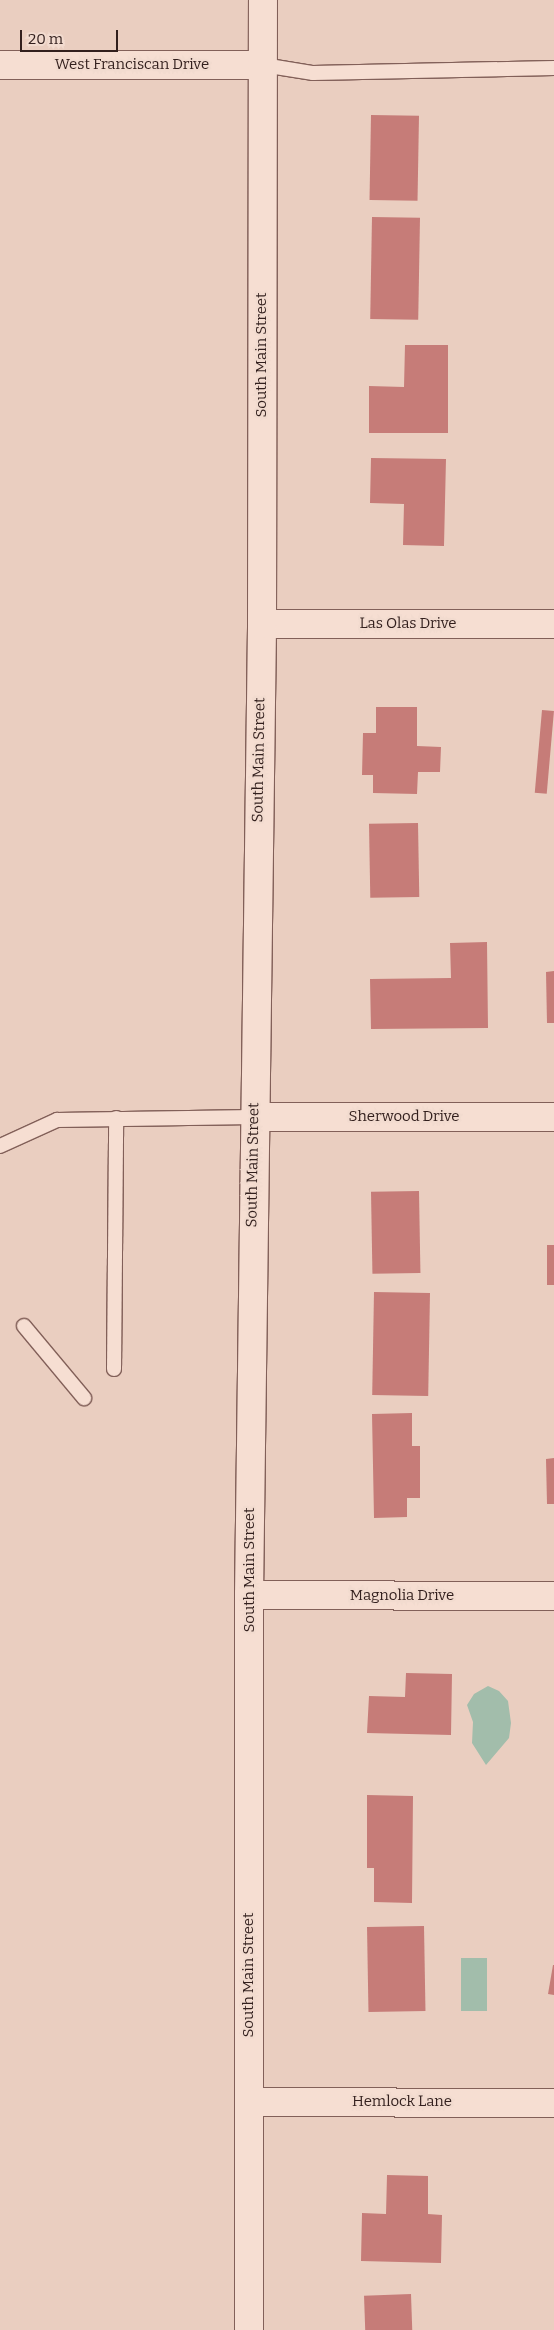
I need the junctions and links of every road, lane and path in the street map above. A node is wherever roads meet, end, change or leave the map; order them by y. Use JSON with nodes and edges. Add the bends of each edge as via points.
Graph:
{"nodes":[{"id":1,"x":263,"y":0,"type":"edge"},
{"id":2,"x":263,"y":64,"type":"junction"},
{"id":3,"x":0,"y":65,"type":"edge"},
{"id":4,"x":554,"y":68,"type":"edge"},
{"id":5,"x":262,"y":624,"type":"junction"},
{"id":6,"x":554,"y":624,"type":"edge"},
{"id":7,"x":254,"y":1116,"type":"junction"},
{"id":8,"x":554,"y":1116,"type":"edge"},
{"id":9,"x":116,"y":1118,"type":"junction"},
{"id":10,"x":0,"y":1146,"type":"edge"},
{"id":11,"x":24,"y":1326,"type":"dead end"},
{"id":12,"x":114,"y":1369,"type":"dead end"},
{"id":13,"x":84,"y":1398,"type":"dead end"},
{"id":14,"x":249,"y":1595,"type":"junction"},
{"id":15,"x":554,"y":1596,"type":"edge"},
{"id":16,"x":249,"y":2102,"type":"junction"},
{"id":17,"x":554,"y":2103,"type":"edge"},
{"id":18,"x":249,"y":2330,"type":"edge"}],
"edges":[{"from":1,"to":2,"type":"street","name":"South Main Street"},
{"from":2,"to":3,"type":"street","name":"West Franciscan Drive"},
{"from":2,"to":4,"type":"lane","via":[[313,73]]},
{"from":2,"to":5,"type":"street","name":"South Main Street"},
{"from":5,"to":6,"type":"street","name":"Las Olas Drive"},
{"from":5,"to":7,"type":"street","name":"South Main Street"},
{"from":7,"to":8,"type":"street","name":"Sherwood Drive"},
{"from":7,"to":9,"type":"lane"},
{"from":7,"to":14,"type":"street","name":"South Main Street"},
{"from":9,"to":10,"type":"lane","via":[[57,1120]]},
{"from":9,"to":12,"type":"lane"},
{"from":11,"to":13,"type":"lane"},
{"from":14,"to":15,"type":"street","name":"Magnolia Drive"},
{"from":14,"to":16,"type":"street","name":"South Main Street"},
{"from":16,"to":17,"type":"street","name":"Hemlock Lane"},
{"from":16,"to":18,"type":"street","name":"South Main Street"}]}
